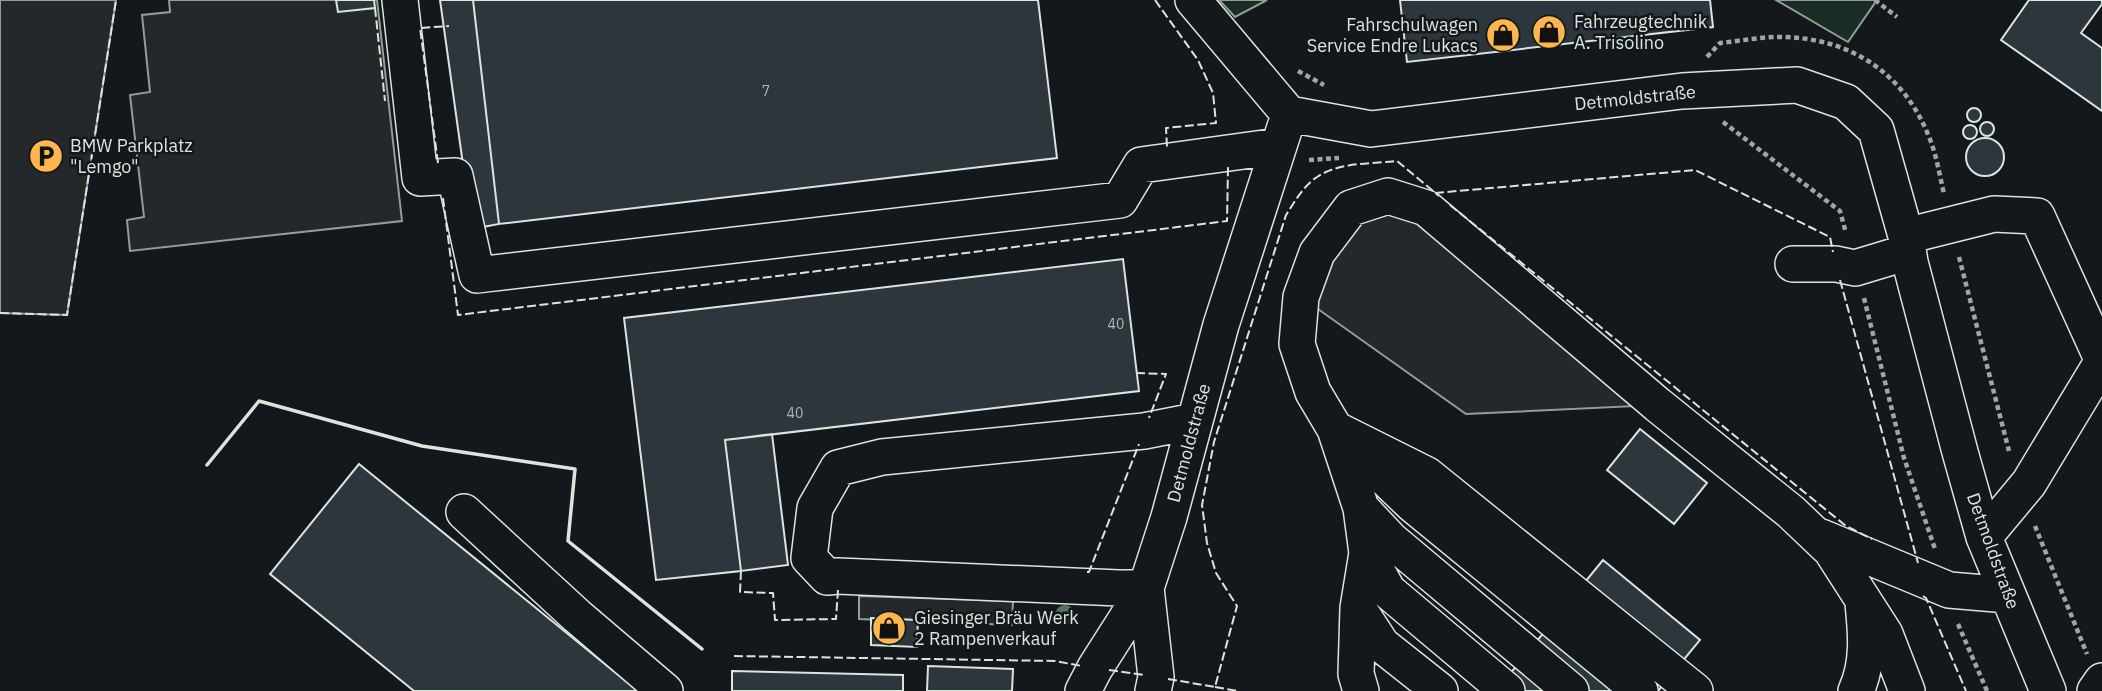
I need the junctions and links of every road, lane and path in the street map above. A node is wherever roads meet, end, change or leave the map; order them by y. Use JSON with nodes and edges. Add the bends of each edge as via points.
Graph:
{"nodes":[{"id":1,"x":400,"y":0,"type":"edge"},
{"id":2,"x":1192,"y":0,"type":"edge"},
{"id":3,"x":1875,"y":0,"type":"edge"},
{"id":4,"x":1897,"y":17,"type":"dead end"},
{"id":5,"x":1284,"y":130,"type":"junction"},
{"id":6,"x":1840,"y":211,"type":"dead end"},
{"id":7,"x":1907,"y":244,"type":"junction"},
{"id":8,"x":1793,"y":264,"type":"dead end"},
{"id":9,"x":1855,"y":268,"type":"junction"},
{"id":10,"x":2102,"y":361,"type":"edge"},
{"id":11,"x":1195,"y":421,"type":"junction"},
{"id":12,"x":1335,"y":429,"type":"junction"},
{"id":13,"x":1366,"y":446,"type":"junction"},
{"id":14,"x":1361,"y":508,"type":"junction"},
{"id":15,"x":464,"y":512,"type":"dead end"},
{"id":16,"x":1814,"y":534,"type":"junction"},
{"id":17,"x":1984,"y":537,"type":"junction"},
{"id":18,"x":1367,"y":553,"type":"junction"},
{"id":19,"x":1146,"y":588,"type":"junction"},
{"id":20,"x":1949,"y":590,"type":"junction"},
{"id":21,"x":2008,"y":595,"type":"junction"},
{"id":22,"x":1862,"y":596,"type":"junction"},
{"id":23,"x":1357,"y":608,"type":"junction"},
{"id":24,"x":1356,"y":645,"type":"junction"},
{"id":25,"x":2102,"y":681,"type":"edge"},
{"id":26,"x":664,"y":691,"type":"edge"},
{"id":27,"x":1083,"y":691,"type":"edge"},
{"id":28,"x":1153,"y":691,"type":"edge"},
{"id":29,"x":1361,"y":691,"type":"edge"},
{"id":30,"x":1386,"y":691,"type":"edge"},
{"id":31,"x":1440,"y":691,"type":"edge"},
{"id":32,"x":1507,"y":691,"type":"edge"},
{"id":33,"x":1571,"y":691,"type":"edge"},
{"id":34,"x":1611,"y":691,"type":"edge"},
{"id":35,"x":1640,"y":691,"type":"edge"},
{"id":36,"x":1664,"y":691,"type":"edge"},
{"id":37,"x":1695,"y":691,"type":"edge"},
{"id":38,"x":1856,"y":691,"type":"edge"},
{"id":39,"x":1907,"y":691,"type":"edge"},
{"id":40,"x":1987,"y":691,"type":"edge"},
{"id":41,"x":2048,"y":691,"type":"edge"},
{"id":42,"x":2095,"y":691,"type":"edge"}],
"edges":[{"from":1,"to":5,"type":"street","via":[[420,178],[455,176],[477,275],[1120,201],[1141,164]]},
{"from":2,"to":5,"type":"street"},
{"from":3,"to":4,"type":"path"},
{"from":5,"to":7,"type":"street","name":"Detmoldstraße","via":[[1371,129],[1682,91],[1797,85],[1846,102],[1876,130]]},
{"from":5,"to":11,"type":"street","name":"Detmoldstraße"},
{"from":6,"to":9,"type":"path"},
{"from":7,"to":9,"type":"street"},
{"from":7,"to":10,"type":"street","via":[[1994,214],[2037,216]]},
{"from":7,"to":17,"type":"street","name":"Detmoldstraße"},
{"from":8,"to":9,"type":"street"},
{"from":9,"to":20,"type":"path","via":[[1904,458]]},
{"from":10,"to":17,"type":"street","via":[[2029,483]]},
{"from":11,"to":19,"type":"street","name":"Detmoldstraße"},
{"from":11,"to":19,"type":"street","via":[[1144,431],[882,457],[838,468],[816,508],[809,558],[827,577]]},
{"from":12,"to":13,"type":"street"},
{"from":12,"to":14,"type":"street"},
{"from":12,"to":16,"type":"street","via":[[1313,392],[1297,344],[1301,297],[1317,253],[1351,208],[1388,196],[1426,208]]},
{"from":12,"to":34,"type":"street","via":[[1399,519]]},
{"from":12,"to":35,"type":"street","via":[[1412,504]]},
{"from":13,"to":36,"type":"street"},
{"from":13,"to":37,"type":"street","via":[[1427,475]]},
{"from":14,"to":18,"type":"street"},
{"from":14,"to":33,"type":"street","via":[[1391,540]]},
{"from":15,"to":26,"type":"street"},
{"from":16,"to":20,"type":"street"},
{"from":16,"to":22,"type":"street","via":[[1831,550]]},
{"from":17,"to":21,"type":"street","name":"Detmoldstraße"},
{"from":18,"to":23,"type":"street"},
{"from":18,"to":32,"type":"street","via":[[1388,591]]},
{"from":19,"to":27,"type":"street"},
{"from":19,"to":28,"type":"street","via":[[1156,677]]},
{"from":20,"to":21,"type":"street"},
{"from":20,"to":40,"type":"path","via":[[1958,624]]},
{"from":21,"to":41,"type":"street","name":"Detmoldstraße"},
{"from":22,"to":38,"type":"street","via":[[1866,637]]},
{"from":22,"to":39,"type":"street","via":[[1885,634]]},
{"from":23,"to":24,"type":"street"},
{"from":23,"to":31,"type":"street","via":[[1382,645]]},
{"from":24,"to":29,"type":"street"},
{"from":24,"to":30,"type":"street"},
{"from":25,"to":42,"type":"street"}]}
